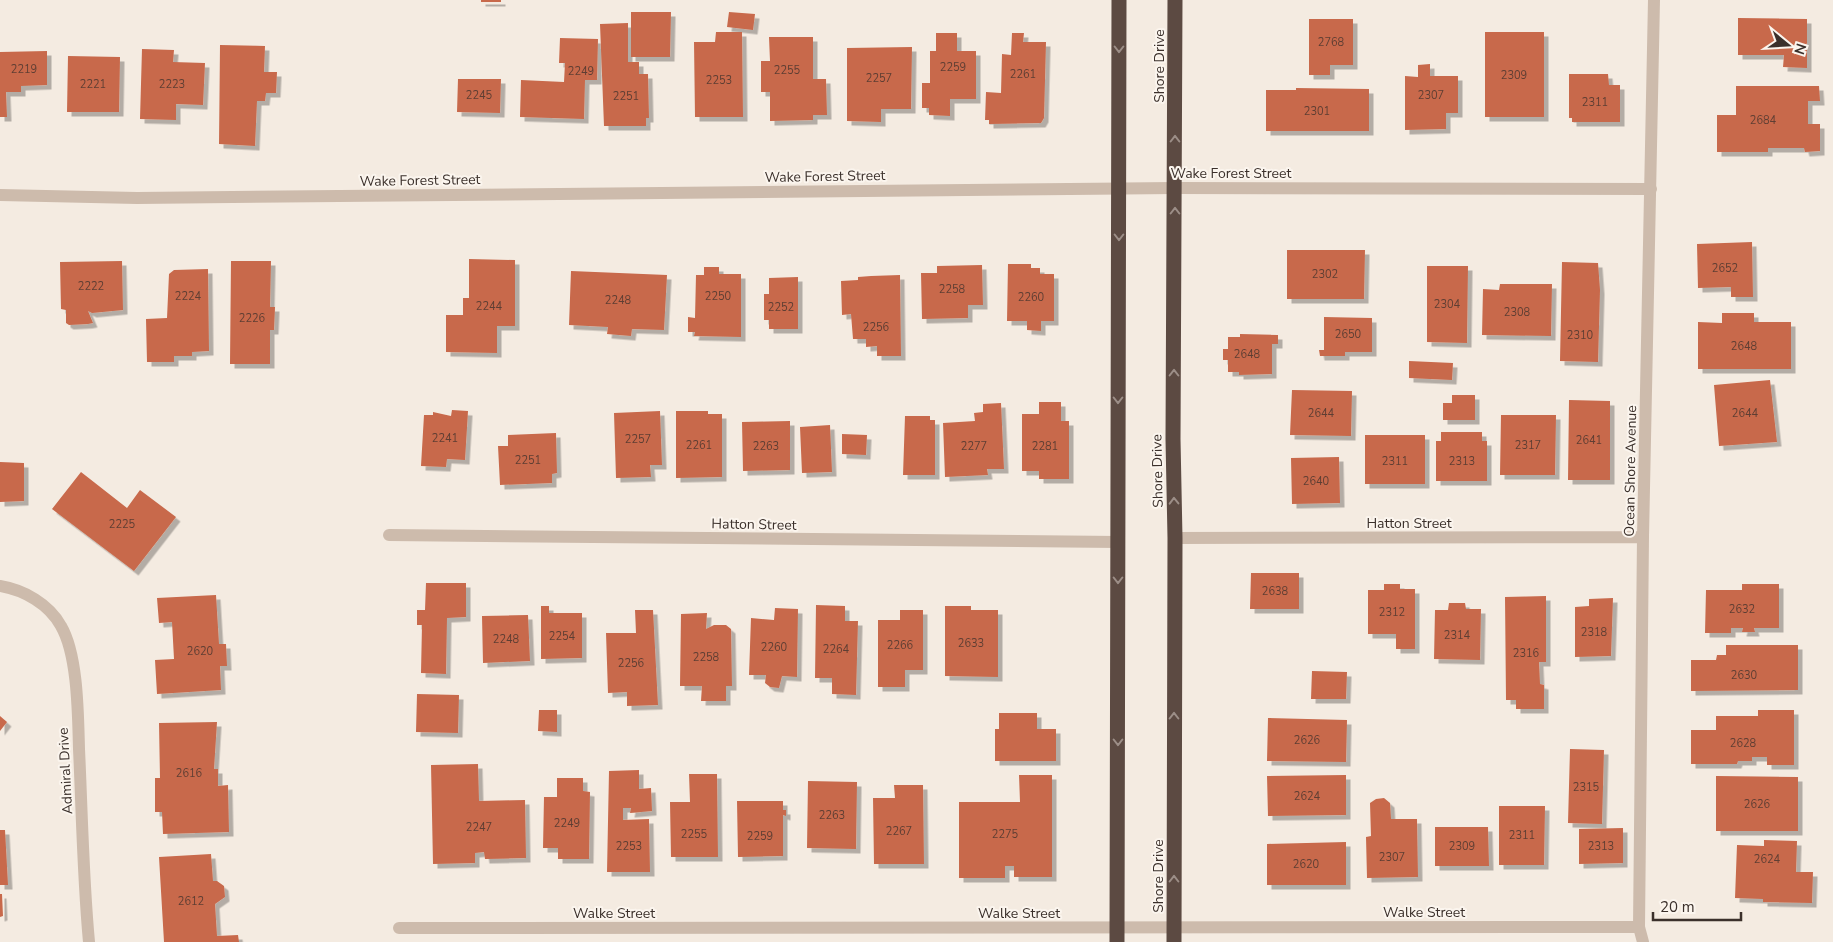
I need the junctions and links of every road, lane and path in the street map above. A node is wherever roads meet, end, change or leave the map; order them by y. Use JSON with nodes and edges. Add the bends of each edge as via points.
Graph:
{"nodes":[{"id":1,"x":1119,"y":0,"type":"edge"},
{"id":2,"x":1175,"y":0,"type":"edge"},
{"id":3,"x":1654,"y":0,"type":"edge"},
{"id":4,"x":1119,"y":188,"type":"junction"},
{"id":5,"x":1175,"y":188,"type":"junction"},
{"id":6,"x":1651,"y":190,"type":"junction"},
{"id":7,"x":0,"y":195,"type":"edge"},
{"id":8,"x":390,"y":535,"type":"dead end"},
{"id":9,"x":1643,"y":537,"type":"junction"},
{"id":10,"x":1175,"y":538,"type":"junction"},
{"id":11,"x":1118,"y":542,"type":"junction"},
{"id":12,"x":0,"y":586,"type":"edge"},
{"id":13,"x":1638,"y":926,"type":"junction"},
{"id":14,"x":399,"y":928,"type":"dead end"},
{"id":15,"x":1117,"y":935,"type":"edge"},
{"id":16,"x":1174,"y":935,"type":"edge"},
{"id":17,"x":89,"y":942,"type":"edge"},
{"id":18,"x":1643,"y":942,"type":"edge"}],
"edges":[{"from":1,"to":4,"type":"highway","one_way":true},
{"from":5,"to":2,"type":"highway","name":"Shore Drive","one_way":true},
{"from":3,"to":6,"type":"street","name":"Ocean Shore Avenue"},
{"from":4,"to":5,"type":"street","name":"Wake Forest Street"},
{"from":4,"to":7,"type":"street","name":"Wake Forest Street","via":[[147,198]]},
{"from":4,"to":11,"type":"highway","one_way":true},
{"from":5,"to":6,"type":"street","name":"Wake Forest Street"},
{"from":10,"to":5,"type":"highway","name":"Shore Drive","one_way":true},
{"from":6,"to":9,"type":"street","name":"Ocean Shore Avenue"},
{"from":8,"to":11,"type":"street","name":"Hatton Street"},
{"from":9,"to":10,"type":"street","name":"Hatton Street"},
{"from":9,"to":13,"type":"street","name":"Ocean Shore Avenue"},
{"from":16,"to":10,"type":"highway","name":"Shore Drive","one_way":true},
{"from":11,"to":15,"type":"highway","one_way":true},
{"from":12,"to":17,"type":"street","name":"Admiral Drive","via":[[26,593],[46,607],[61,625],[71,647]]},
{"from":13,"to":16,"type":"street","name":"Walke Street"},
{"from":13,"to":18,"type":"street","name":"Ocean Shore Avenue"},
{"from":14,"to":15,"type":"street","name":"Walke Street"},
{"from":15,"to":16,"type":"street","name":"Walke Street"}]}
